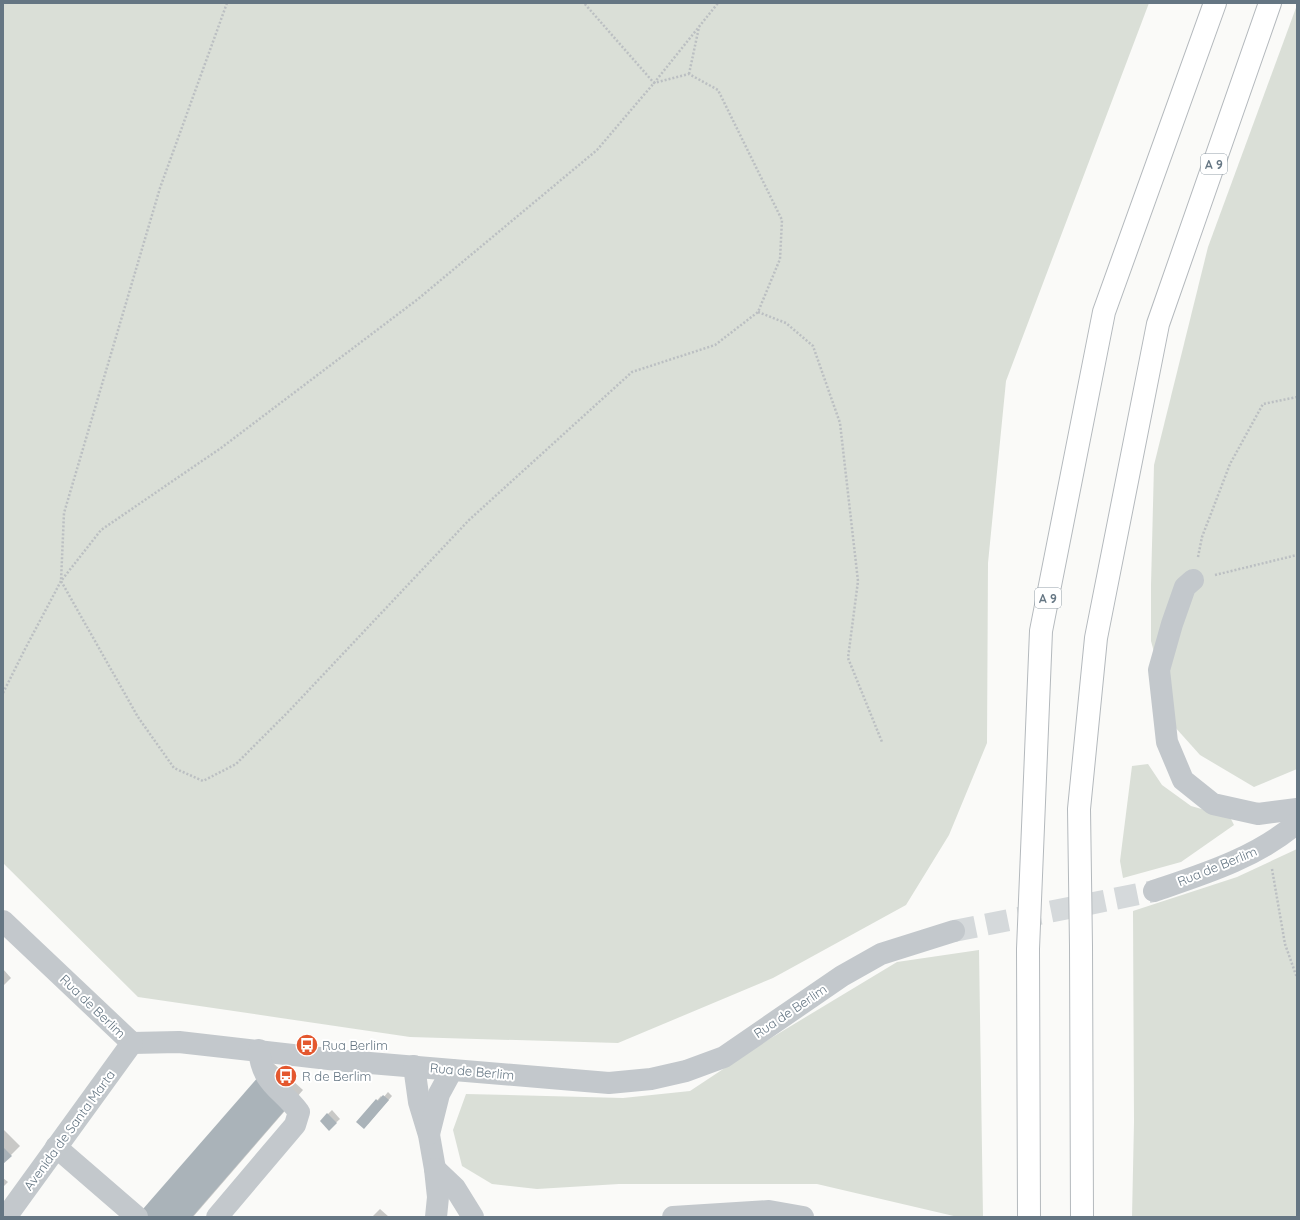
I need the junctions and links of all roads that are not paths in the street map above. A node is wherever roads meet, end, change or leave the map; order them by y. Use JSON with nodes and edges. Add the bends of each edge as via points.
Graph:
{"nodes":[{"id":1,"x":1215,"y":3,"type":"edge"},
{"id":2,"x":1270,"y":3,"type":"edge"},
{"id":3,"x":1193,"y":580,"type":"road end"},
{"id":4,"x":1297,"y":809,"type":"edge"},
{"id":5,"x":1297,"y":823,"type":"edge"},
{"id":6,"x":1154,"y":891,"type":"tunnel mouth"},
{"id":7,"x":3,"y":921,"type":"edge"},
{"id":8,"x":954,"y":930,"type":"tunnel mouth"},
{"id":9,"x":132,"y":1043,"type":"junction"},
{"id":10,"x":260,"y":1050,"type":"junction"},
{"id":11,"x":414,"y":1066,"type":"junction"},
{"id":12,"x":452,"y":1070,"type":"junction"},
{"id":13,"x":429,"y":1135,"type":"junction"},
{"id":14,"x":56,"y":1147,"type":"junction"},
{"id":15,"x":435,"y":1169,"type":"junction"},
{"id":16,"x":137,"y":1216,"type":"edge"},
{"id":17,"x":6,"y":1217,"type":"edge"},
{"id":18,"x":217,"y":1217,"type":"edge"},
{"id":19,"x":436,"y":1217,"type":"edge"},
{"id":20,"x":473,"y":1217,"type":"edge"},
{"id":21,"x":673,"y":1217,"type":"edge"},
{"id":22,"x":803,"y":1217,"type":"edge"},
{"id":23,"x":1029,"y":1217,"type":"edge"},
{"id":24,"x":1082,"y":1217,"type":"edge"}],
"edges":[{"from":1,"to":23,"type":"highway","number":"A 9","via":[[1104,312],[1041,631],[1028,949]]},
{"from":2,"to":24,"type":"highway","number":"A 9","via":[[1158,324],[1096,638],[1079,809]]},
{"from":3,"to":4,"type":"street","via":[[1185,587],[1159,670],[1167,742],[1183,780],[1213,804],[1258,814]]},
{"from":5,"to":6,"type":"street","name":"Rua de Berlim","via":[[1267,845],[1217,869]]},
{"from":7,"to":9,"type":"street","name":"Rua de Berlim"},
{"from":8,"to":12,"type":"street","name":"Rua de Berlim","via":[[880,954],[842,976],[724,1057],[686,1071],[651,1079],[609,1083]]},
{"from":9,"to":10,"type":"street","name":"Rua de Berlim","via":[[179,1042]]},
{"from":9,"to":14,"type":"street","name":"Avenida de Santa Marta"},
{"from":10,"to":11,"type":"street","name":"Rua de Berlim","via":[[346,1061]]},
{"from":10,"to":18,"type":"street","via":[[266,1076],[299,1112],[295,1125]]},
{"from":11,"to":12,"type":"street","name":"Rua de Berlim"},
{"from":11,"to":13,"type":"street","via":[[419,1102]]},
{"from":12,"to":13,"type":"street","via":[[439,1094]]},
{"from":13,"to":15,"type":"street"},
{"from":14,"to":16,"type":"street"},
{"from":14,"to":17,"type":"street","name":"Avenida de Santa Marta"},
{"from":15,"to":19,"type":"street","via":[[438,1197]]},
{"from":15,"to":20,"type":"street","via":[[455,1188]]},
{"from":21,"to":22,"type":"street","via":[[770,1211]]}]}
